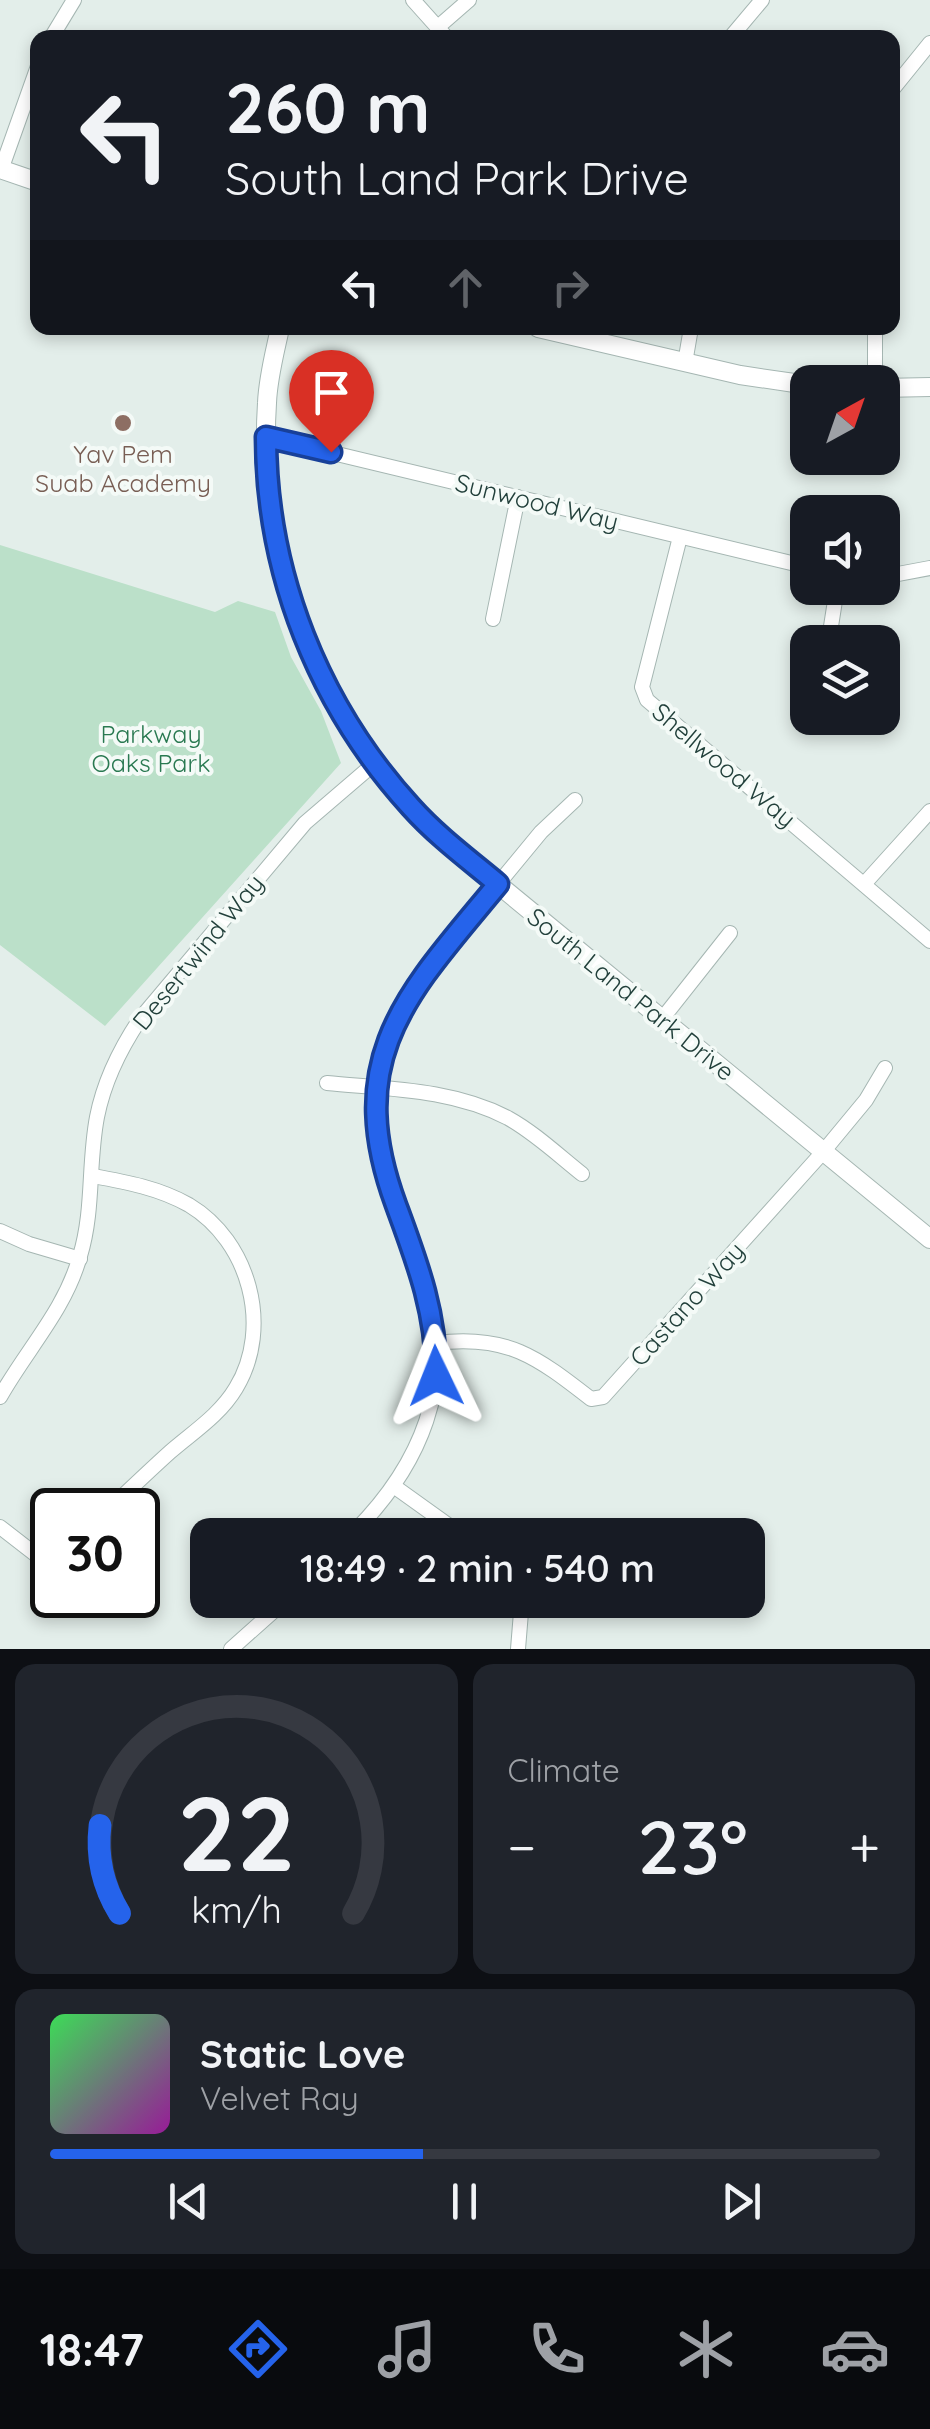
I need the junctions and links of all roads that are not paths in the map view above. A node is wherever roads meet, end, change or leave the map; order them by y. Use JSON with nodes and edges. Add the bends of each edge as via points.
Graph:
{"nodes":[{"id":1,"x":74,"y":0,"type":"edge"},
{"id":2,"x":413,"y":0,"type":"edge"},
{"id":3,"x":469,"y":0,"type":"edge"},
{"id":4,"x":762,"y":0,"type":"edge"},
{"id":5,"x":56,"y":30,"type":"edge"},
{"id":6,"x":440,"y":30,"type":"edge"},
{"id":7,"x":444,"y":30,"type":"edge"},
{"id":8,"x":737,"y":30,"type":"edge"},
{"id":9,"x":930,"y":43,"type":"edge"},
{"id":10,"x":900,"y":80,"type":"edge"},
{"id":11,"x":30,"y":88,"type":"edge"},
{"id":12,"x":1,"y":169,"type":"edge"},
{"id":13,"x":30,"y":179,"type":"edge"},
{"id":14,"x":279,"y":335,"type":"edge"},
{"id":15,"x":567,"y":335,"type":"edge"},
{"id":16,"x":691,"y":335,"type":"edge"},
{"id":17,"x":875,"y":335,"type":"edge"},
{"id":18,"x":685,"y":363,"type":"junction"},
{"id":19,"x":875,"y":365,"type":"edge"},
{"id":20,"x":790,"y":383,"type":"edge"},
{"id":21,"x":930,"y":386,"type":"edge"},
{"id":22,"x":900,"y":387,"type":"edge"},
{"id":23,"x":266,"y":437,"type":"junction"},
{"id":24,"x":518,"y":497,"type":"junction"},
{"id":25,"x":680,"y":537,"type":"junction"},
{"id":26,"x":790,"y":564,"type":"edge"},
{"id":27,"x":930,"y":568,"type":"edge"},
{"id":28,"x":900,"y":574,"type":"edge"},
{"id":29,"x":493,"y":619,"type":"dead end"},
{"id":30,"x":374,"y":763,"type":"junction"},
{"id":31,"x":574,"y":800,"type":"dead end"},
{"id":32,"x":930,"y":811,"type":"edge"},
{"id":33,"x":865,"y":883,"type":"junction"},
{"id":34,"x":498,"y":884,"type":"junction"},
{"id":35,"x":730,"y":933,"type":"dead end"},
{"id":36,"x":930,"y":941,"type":"edge"},
{"id":37,"x":662,"y":1019,"type":"junction"},
{"id":38,"x":885,"y":1068,"type":"dead end"},
{"id":39,"x":326,"y":1083,"type":"dead end"},
{"id":40,"x":377,"y":1088,"type":"junction"},
{"id":41,"x":824,"y":1152,"type":"junction"},
{"id":42,"x":582,"y":1174,"type":"dead end"},
{"id":43,"x":93,"y":1176,"type":"junction"},
{"id":44,"x":0,"y":1230,"type":"edge"},
{"id":45,"x":930,"y":1239,"type":"edge"},
{"id":46,"x":80,"y":1259,"type":"junction"},
{"id":47,"x":436,"y":1343,"type":"junction"},
{"id":48,"x":0,"y":1397,"type":"edge"},
{"id":49,"x":133,"y":1488,"type":"edge"},
{"id":50,"x":395,"y":1488,"type":"junction"},
{"id":51,"x":368,"y":1518,"type":"edge"},
{"id":52,"x":438,"y":1518,"type":"edge"},
{"id":53,"x":0,"y":1527,"type":"edge"},
{"id":54,"x":30,"y":1550,"type":"edge"},
{"id":55,"x":268,"y":1618,"type":"edge"},
{"id":56,"x":521,"y":1618,"type":"edge"},
{"id":57,"x":231,"y":1649,"type":"edge"},
{"id":58,"x":518,"y":1649,"type":"edge"}],
"edges":[{"from":1,"to":5,"type":"street"},
{"from":2,"to":6,"type":"street"},
{"from":3,"to":7,"type":"street"},
{"from":4,"to":8,"type":"street"},
{"from":9,"to":10,"type":"street"},
{"from":11,"to":12,"type":"street"},
{"from":12,"to":13,"type":"street"},
{"from":14,"to":23,"type":"street","name":"South Land Park Drive"},
{"from":15,"to":18,"type":"street"},
{"from":16,"to":18,"type":"street"},
{"from":17,"to":19,"type":"street"},
{"from":18,"to":20,"type":"street"},
{"from":21,"to":22,"type":"street"},
{"from":23,"to":24,"type":"street","name":"Sunwood Way"},
{"from":23,"to":30,"type":"street","name":"South Land Park Drive","via":[[269,512],[299,622],[332,697]]},
{"from":24,"to":25,"type":"street","name":"Sunwood Way"},
{"from":24,"to":29,"type":"street"},
{"from":25,"to":26,"type":"street","name":"Sunwood Way"},
{"from":25,"to":33,"type":"street","name":"Shellwood Way","via":[[642,687],[647,700]]},
{"from":27,"to":28,"type":"street"},
{"from":30,"to":34,"type":"street","name":"South Land Park Drive","via":[[412,808]]},
{"from":30,"to":43,"type":"street","name":"Desertwind Way","via":[[305,823],[140,1018],[102,1094]]},
{"from":31,"to":34,"type":"street"},
{"from":32,"to":33,"type":"street"},
{"from":33,"to":36,"type":"street","name":"Shellwood Way"},
{"from":34,"to":37,"type":"street","name":"South Land Park Drive"},
{"from":34,"to":40,"type":"street","via":[[404,1002],[383,1051]]},
{"from":35,"to":37,"type":"street"},
{"from":37,"to":41,"type":"street","name":"South Land Park Drive"},
{"from":38,"to":41,"type":"street","name":"Castano Way"},
{"from":39,"to":40,"type":"street"},
{"from":40,"to":42,"type":"street","via":[[484,1107],[532,1133]]},
{"from":40,"to":47,"type":"street","via":[[382,1162],[426,1288]]},
{"from":41,"to":45,"type":"street","name":"South Land Park Drive"},
{"from":41,"to":47,"type":"street","name":"Castano Way","via":[[603,1397],[590,1399],[511,1346]]},
{"from":43,"to":46,"type":"street","name":"Desertwind Way"},
{"from":43,"to":49,"type":"street","via":[[166,1194],[203,1215],[239,1260],[254,1317],[246,1368],[222,1408]]},
{"from":44,"to":46,"type":"street"},
{"from":46,"to":48,"type":"street","name":"Desertwind Way","via":[[54,1317]]},
{"from":47,"to":50,"type":"street","via":[[424,1430]]},
{"from":50,"to":51,"type":"street"},
{"from":50,"to":52,"type":"street"},
{"from":53,"to":54,"type":"street"},
{"from":55,"to":57,"type":"street"},
{"from":56,"to":58,"type":"street"}]}
